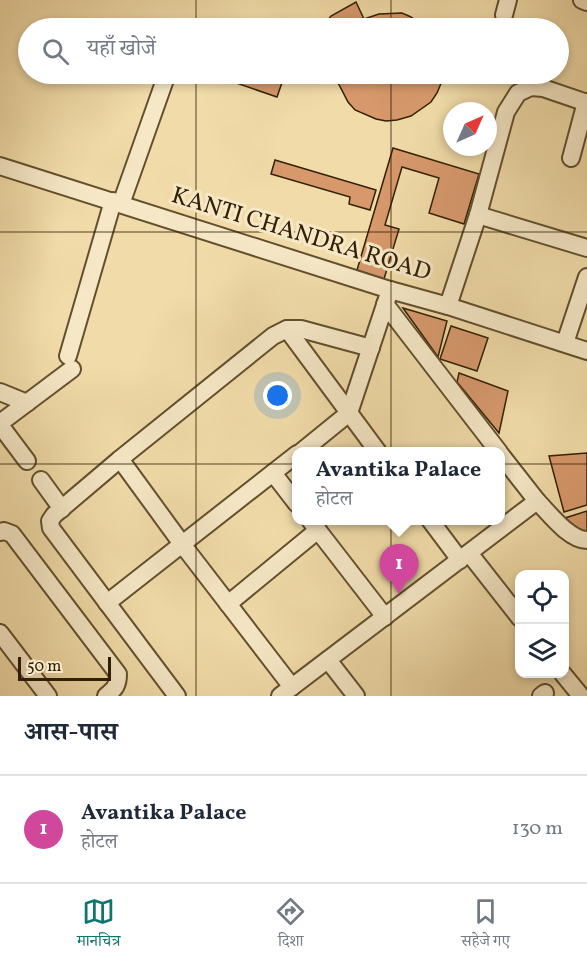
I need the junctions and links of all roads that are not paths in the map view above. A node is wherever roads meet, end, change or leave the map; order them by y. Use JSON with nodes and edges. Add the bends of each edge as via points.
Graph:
{"nodes":[{"id":1,"x":582,"y":0,"type":"edge"},
{"id":2,"x":587,"y":2,"type":"edge"},
{"id":3,"x":163,"y":84,"type":"edge"},
{"id":4,"x":587,"y":102,"type":"edge"},
{"id":5,"x":571,"y":158,"type":"dead end"},
{"id":6,"x":0,"y":166,"type":"edge"},
{"id":7,"x":117,"y":202,"type":"junction"},
{"id":8,"x":478,"y":216,"type":"junction"},
{"id":9,"x":587,"y":248,"type":"edge"},
{"id":10,"x":587,"y":278,"type":"edge"},
{"id":11,"x":387,"y":297,"type":"junction"},
{"id":12,"x":448,"y":306,"type":"junction"},
{"id":13,"x":287,"y":329,"type":"junction"},
{"id":14,"x":565,"y":343,"type":"junction"},
{"id":15,"x":370,"y":348,"type":"junction"},
{"id":16,"x":587,"y":351,"type":"edge"},
{"id":17,"x":0,"y":392,"type":"edge"},
{"id":18,"x":27,"y":403,"type":"junction"},
{"id":19,"x":349,"y":413,"type":"junction"},
{"id":20,"x":0,"y":424,"type":"edge"},
{"id":21,"x":307,"y":447,"type":"edge"},
{"id":22,"x":374,"y":447,"type":"edge"},
{"id":23,"x":496,"y":447,"type":"edge"},
{"id":24,"x":292,"y":458,"type":"edge"},
{"id":25,"x":120,"y":459,"type":"junction"},
{"id":26,"x":505,"y":459,"type":"edge"},
{"id":27,"x":27,"y":461,"type":"dead end"},
{"id":28,"x":273,"y":473,"type":"junction"},
{"id":29,"x":41,"y":480,"type":"dead end"},
{"id":30,"x":292,"y":498,"type":"edge"},
{"id":31,"x":537,"y":501,"type":"junction"},
{"id":32,"x":62,"y":509,"type":"junction"},
{"id":33,"x":314,"y":525,"type":"edge"},
{"id":34,"x":435,"y":525,"type":"edge"},
{"id":35,"x":0,"y":532,"type":"edge"},
{"id":36,"x":587,"y":540,"type":"edge"},
{"id":37,"x":182,"y":544,"type":"junction"},
{"id":38,"x":464,"y":556,"type":"junction"},
{"id":39,"x":107,"y":603,"type":"junction"},
{"id":40,"x":228,"y":604,"type":"junction"},
{"id":41,"x":515,"y":613,"type":"edge"},
{"id":42,"x":385,"y":616,"type":"junction"},
{"id":43,"x":0,"y":633,"type":"edge"},
{"id":44,"x":327,"y":660,"type":"junction"},
{"id":45,"x":566,"y":678,"type":"edge"},
{"id":46,"x":286,"y":692,"type":"edge"},
{"id":47,"x":48,"y":696,"type":"edge"},
{"id":48,"x":106,"y":696,"type":"edge"},
{"id":49,"x":177,"y":696,"type":"edge"},
{"id":50,"x":356,"y":696,"type":"edge"},
{"id":51,"x":581,"y":696,"type":"edge"}],
"edges":[{"from":1,"to":2,"type":"street"},
{"from":3,"to":7,"type":"street"},
{"from":4,"to":5,"type":"street"},
{"from":4,"to":8,"type":"street","via":[[543,88],[531,87],[518,93],[506,112]]},
{"from":6,"to":7,"type":"street","name":"KANTI CHANDRA ROAD"},
{"from":7,"to":11,"type":"street","name":"KANTI CHANDRA ROAD"},
{"from":7,"to":18,"type":"street","via":[[70,362]]},
{"from":8,"to":9,"type":"street"},
{"from":8,"to":12,"type":"street"},
{"from":10,"to":14,"type":"street"},
{"from":11,"to":12,"type":"street","name":"KANTI CHANDRA ROAD"},
{"from":11,"to":15,"type":"street"},
{"from":11,"to":23,"type":"street"},
{"from":12,"to":14,"type":"street","name":"KANTI CHANDRA ROAD"},
{"from":13,"to":15,"type":"street","via":[[301,329]]},
{"from":13,"to":19,"type":"street"},
{"from":13,"to":25,"type":"street","via":[[273,336]]},
{"from":14,"to":16,"type":"street","name":"KANTI CHANDRA ROAD"},
{"from":15,"to":19,"type":"street"},
{"from":17,"to":18,"type":"street"},
{"from":18,"to":20,"type":"street"},
{"from":19,"to":21,"type":"street"},
{"from":19,"to":22,"type":"street"},
{"from":20,"to":27,"type":"street"},
{"from":24,"to":28,"type":"street"},
{"from":25,"to":32,"type":"street"},
{"from":25,"to":37,"type":"street"},
{"from":26,"to":31,"type":"street"},
{"from":28,"to":30,"type":"street"},
{"from":28,"to":37,"type":"street"},
{"from":29,"to":32,"type":"street"},
{"from":31,"to":36,"type":"street","via":[[570,534]]},
{"from":31,"to":38,"type":"street"},
{"from":32,"to":39,"type":"street","via":[[50,521],[51,528]]},
{"from":33,"to":40,"type":"street"},
{"from":33,"to":42,"type":"street"},
{"from":34,"to":38,"type":"street"},
{"from":35,"to":48,"type":"street","via":[[12,534],[118,674],[118,682]]},
{"from":37,"to":39,"type":"street"},
{"from":37,"to":40,"type":"street"},
{"from":38,"to":41,"type":"street"},
{"from":38,"to":42,"type":"street"},
{"from":39,"to":49,"type":"street"},
{"from":40,"to":46,"type":"street"},
{"from":42,"to":44,"type":"street"},
{"from":43,"to":47,"type":"street"},
{"from":44,"to":46,"type":"street"},
{"from":44,"to":50,"type":"street"},
{"from":45,"to":51,"type":"street"}]}
